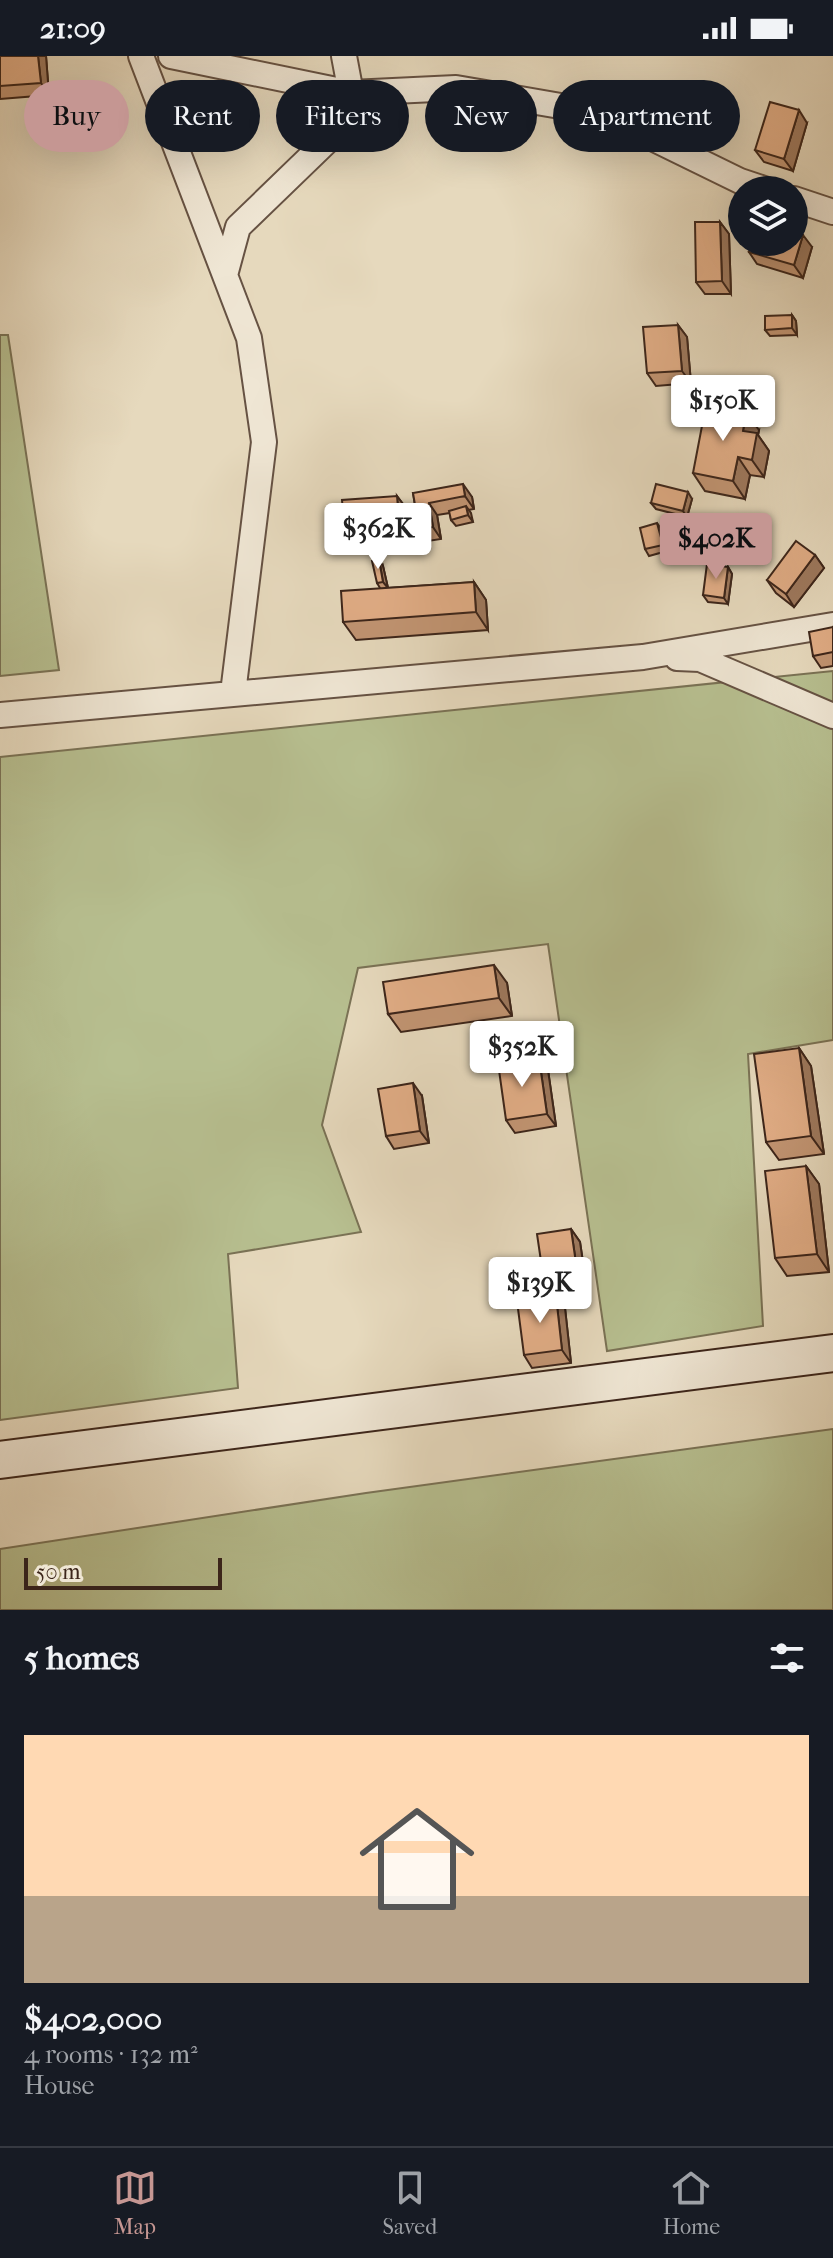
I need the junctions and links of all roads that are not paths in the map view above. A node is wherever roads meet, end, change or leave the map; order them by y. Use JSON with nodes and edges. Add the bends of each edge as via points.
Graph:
{"nodes":[{"id":1,"x":141,"y":56,"type":"edge"},
{"id":2,"x":171,"y":56,"type":"edge"},
{"id":3,"x":344,"y":56,"type":"edge"},
{"id":4,"x":288,"y":80,"type":"edge"},
{"id":5,"x":349,"y":80,"type":"edge"},
{"id":6,"x":409,"y":90,"type":"edge"},
{"id":7,"x":316,"y":152,"type":"edge"},
{"id":8,"x":730,"y":176,"type":"edge"},
{"id":9,"x":808,"y":204,"type":"edge"},
{"id":10,"x":833,"y":212,"type":"edge"},
{"id":11,"x":225,"y":275,"type":"junction"},
{"id":12,"x":833,"y":625,"type":"edge"},
{"id":13,"x":643,"y":657,"type":"junction"},
{"id":14,"x":233,"y":693,"type":"junction"},
{"id":15,"x":0,"y":715,"type":"edge"},
{"id":16,"x":833,"y":716,"type":"edge"},
{"id":17,"x":833,"y":1353,"type":"edge"},
{"id":18,"x":0,"y":1460,"type":"edge"}],
"edges":[{"from":1,"to":11,"type":"street"},
{"from":2,"to":4,"type":"street"},
{"from":3,"to":5,"type":"street"},
{"from":6,"to":8,"type":"street","via":[[456,88],[601,113]]},
{"from":7,"to":11,"type":"street","via":[[238,227]]},
{"from":9,"to":10,"type":"street"},
{"from":11,"to":14,"type":"street","via":[[249,338],[264,442]]},
{"from":12,"to":13,"type":"street"},
{"from":13,"to":14,"type":"street"},
{"from":13,"to":16,"type":"street","via":[[700,659]]},
{"from":14,"to":15,"type":"street"},
{"from":17,"to":18,"type":"street"}]}
